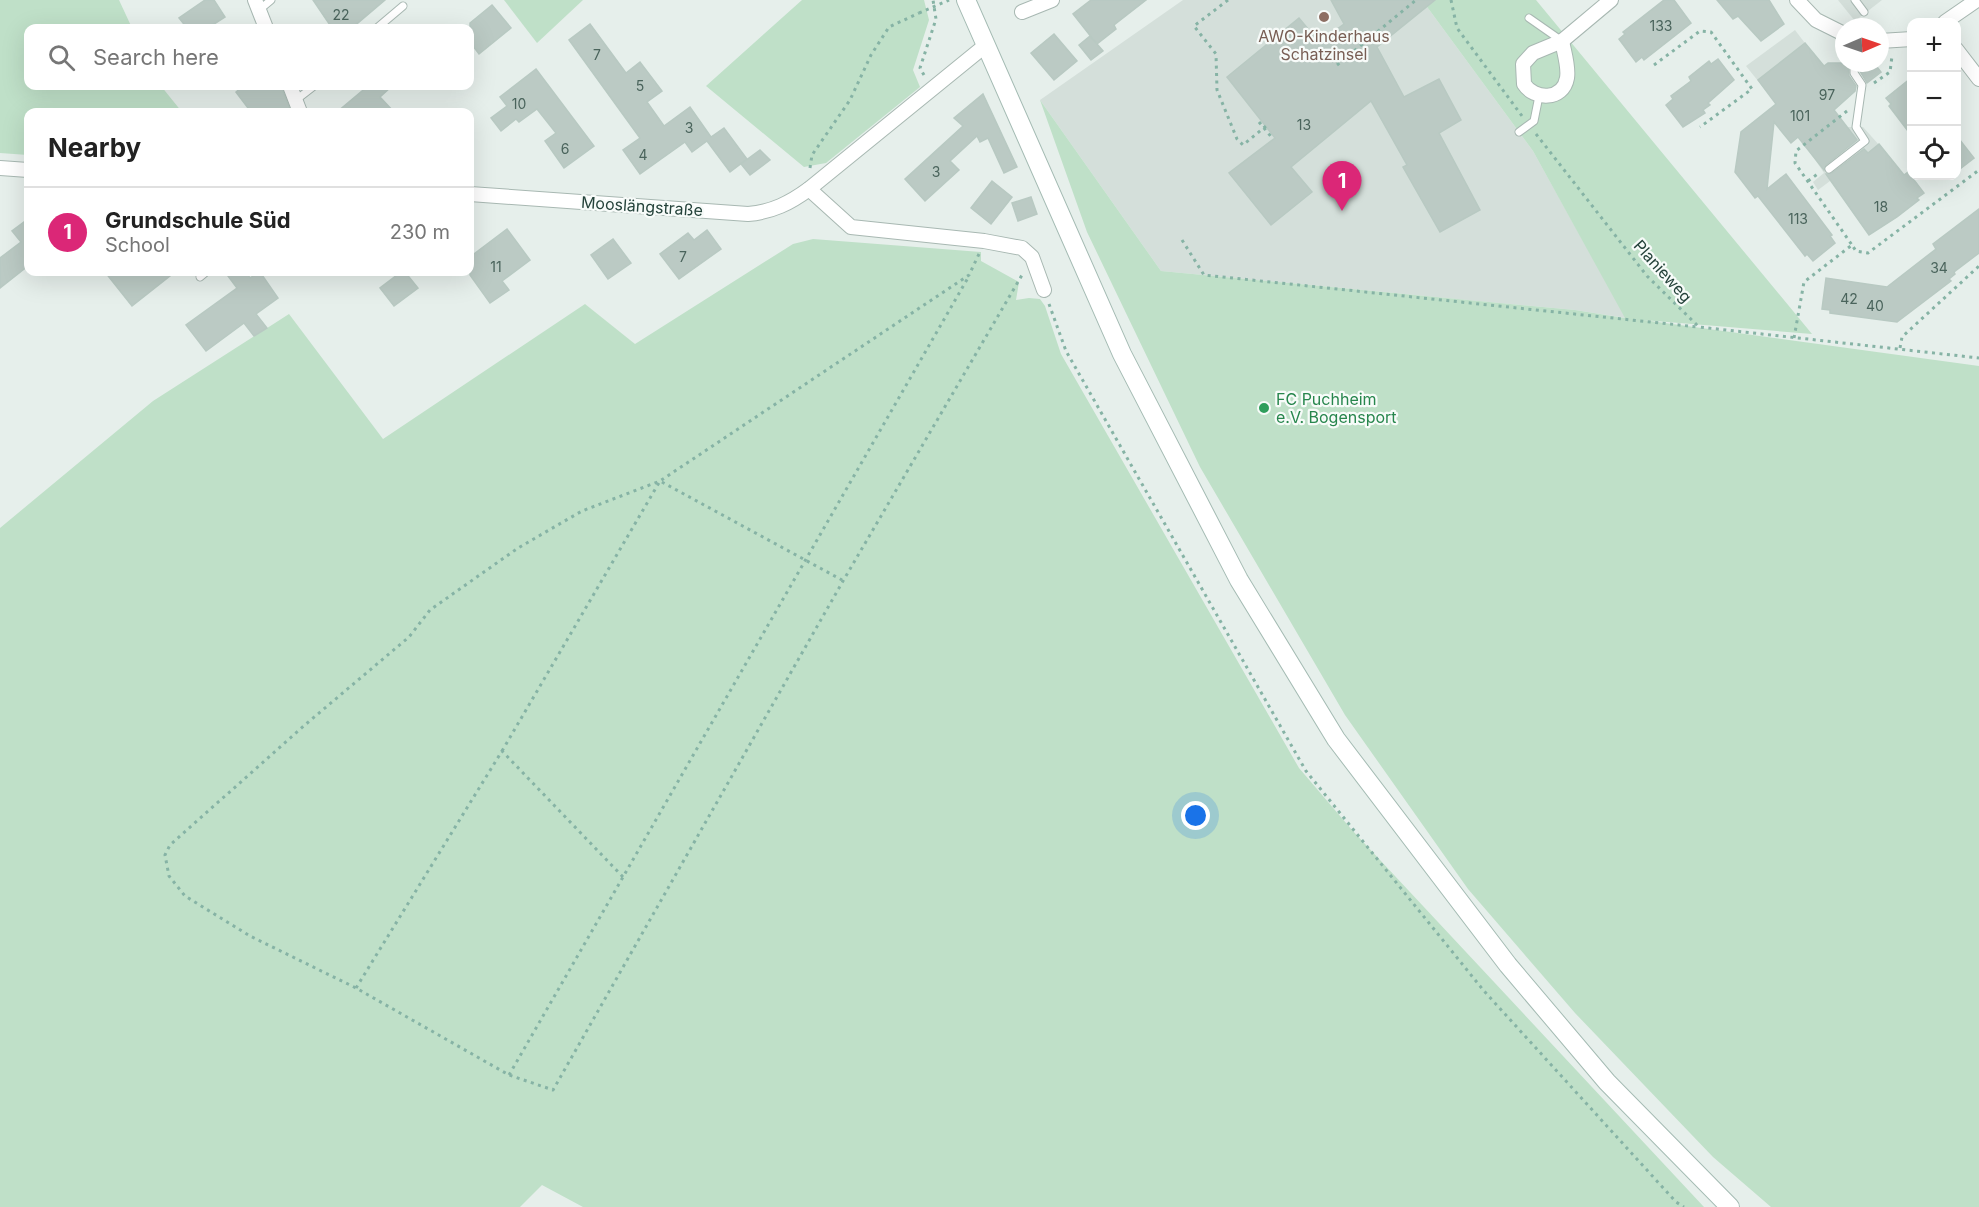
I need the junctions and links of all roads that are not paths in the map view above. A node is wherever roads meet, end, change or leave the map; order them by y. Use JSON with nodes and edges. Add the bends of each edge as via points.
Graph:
{"nodes":[{"id":1,"x":271,"y":0,"type":"edge"},
{"id":2,"x":966,"y":0,"type":"edge"},
{"id":3,"x":1052,"y":0,"type":"edge"},
{"id":4,"x":1611,"y":0,"type":"edge"},
{"id":5,"x":1797,"y":0,"type":"edge"},
{"id":6,"x":1855,"y":0,"type":"edge"},
{"id":7,"x":1977,"y":0,"type":"edge"},
{"id":8,"x":257,"y":5,"type":"edge"},
{"id":9,"x":403,"y":6,"type":"dead end"},
{"id":10,"x":1022,"y":12,"type":"dead end"},
{"id":11,"x":1864,"y":12,"type":"dead end"},
{"id":12,"x":1529,"y":18,"type":"dead end"},
{"id":13,"x":1952,"y":18,"type":"edge"},
{"id":14,"x":264,"y":24,"type":"edge"},
{"id":15,"x":382,"y":24,"type":"edge"},
{"id":16,"x":1835,"y":30,"type":"edge"},
{"id":17,"x":1907,"y":39,"type":"edge"},
{"id":18,"x":1562,"y":41,"type":"junction"},
{"id":19,"x":1889,"y":41,"type":"edge"},
{"id":20,"x":986,"y":45,"type":"junction"},
{"id":21,"x":1961,"y":56,"type":"edge"},
{"id":22,"x":1854,"y":72,"type":"edge"},
{"id":23,"x":1979,"y":79,"type":"edge"},
{"id":24,"x":292,"y":90,"type":"edge"},
{"id":25,"x":311,"y":90,"type":"edge"},
{"id":26,"x":1539,"y":96,"type":"junction"},
{"id":27,"x":298,"y":106,"type":"edge"},
{"id":28,"x":1519,"y":132,"type":"dead end"},
{"id":29,"x":0,"y":168,"type":"edge"},
{"id":30,"x":1829,"y":169,"type":"dead end"},
{"id":31,"x":24,"y":170,"type":"edge"},
{"id":32,"x":809,"y":189,"type":"junction"},
{"id":33,"x":474,"y":194,"type":"edge"},
{"id":34,"x":1044,"y":290,"type":"dead end"},
{"id":35,"x":1730,"y":1207,"type":"edge"}],
"edges":[{"from":1,"to":8,"type":"lane"},
{"from":2,"to":20,"type":"street"},
{"from":3,"to":10,"type":"street"},
{"from":4,"to":18,"type":"street"},
{"from":5,"to":16,"type":"street","via":[[1816,20]]},
{"from":6,"to":11,"type":"lane"},
{"from":7,"to":13,"type":"street"},
{"from":8,"to":14,"type":"street"},
{"from":9,"to":15,"type":"lane"},
{"from":12,"to":18,"type":"lane"},
{"from":17,"to":19,"type":"street"},
{"from":18,"to":26,"type":"street","via":[[1565,83],[1554,94]]},
{"from":18,"to":26,"type":"street","via":[[1533,53],[1523,64],[1524,84]]},
{"from":20,"to":32,"type":"street","name":"Mooslängstraße"},
{"from":20,"to":35,"type":"street","via":[[1122,354],[1239,580],[1336,739],[1508,965],[1607,1082]]},
{"from":21,"to":23,"type":"street"},
{"from":22,"to":30,"type":"lane","via":[[1862,85],[1856,128],[1866,141]]},
{"from":24,"to":27,"type":"street"},
{"from":25,"to":27,"type":"lane"},
{"from":26,"to":28,"type":"lane","via":[[1534,121]]},
{"from":29,"to":31,"type":"street"},
{"from":32,"to":33,"type":"street","name":"Mooslängstraße","via":[[767,212],[748,214]]},
{"from":32,"to":34,"type":"street","via":[[851,227],[1022,248],[1032,257]]}]}
